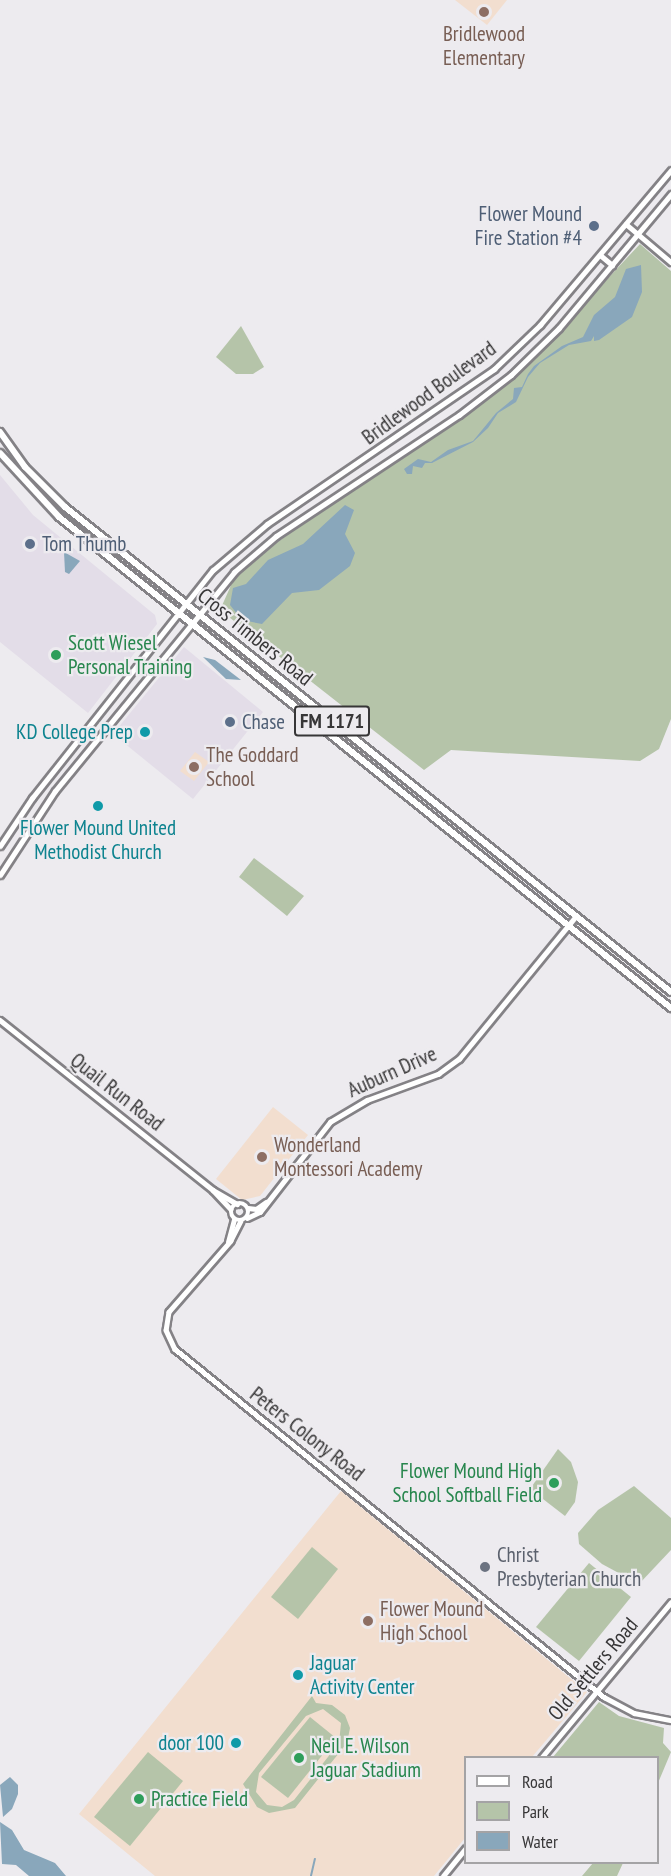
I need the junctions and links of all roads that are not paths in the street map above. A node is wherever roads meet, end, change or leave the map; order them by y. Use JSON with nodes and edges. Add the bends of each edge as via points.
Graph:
{"nodes":[{"id":1,"x":671,"y":170,"type":"edge"},
{"id":2,"x":671,"y":194,"type":"edge"},
{"id":3,"x":626,"y":224,"type":"junction"},
{"id":4,"x":638,"y":234,"type":"junction"},
{"id":5,"x":600,"y":255,"type":"junction"},
{"id":6,"x":671,"y":262,"type":"edge"},
{"id":7,"x":612,"y":265,"type":"junction"},
{"id":8,"x":0,"y":432,"type":"edge"},
{"id":9,"x":0,"y":453,"type":"edge"},
{"id":10,"x":45,"y":490,"type":"junction"},
{"id":11,"x":39,"y":498,"type":"junction"},
{"id":12,"x":186,"y":602,"type":"junction"},
{"id":13,"x":178,"y":612,"type":"junction"},
{"id":14,"x":198,"y":612,"type":"junction"},
{"id":15,"x":191,"y":622,"type":"junction"},
{"id":16,"x":117,"y":688,"type":"junction"},
{"id":17,"x":129,"y":698,"type":"junction"},
{"id":18,"x":0,"y":846,"type":"edge"},
{"id":19,"x":0,"y":875,"type":"edge"},
{"id":20,"x":576,"y":916,"type":"junction"},
{"id":21,"x":569,"y":926,"type":"junction"},
{"id":22,"x":671,"y":992,"type":"edge"},
{"id":23,"x":671,"y":1008,"type":"edge"},
{"id":24,"x":0,"y":1020,"type":"edge"},
{"id":25,"x":213,"y":1190,"type":"junction"},
{"id":26,"x":266,"y":1202,"type":"junction"},
{"id":27,"x":237,"y":1204,"type":"junction"},
{"id":28,"x":248,"y":1208,"type":"junction"},
{"id":29,"x":231,"y":1209,"type":"junction"},
{"id":30,"x":247,"y":1218,"type":"junction"},
{"id":31,"x":234,"y":1220,"type":"junction"},
{"id":32,"x":241,"y":1221,"type":"junction"},
{"id":33,"x":228,"y":1242,"type":"junction"},
{"id":34,"x":671,"y":1602,"type":"edge"},
{"id":35,"x":596,"y":1691,"type":"junction"},
{"id":36,"x":671,"y":1720,"type":"edge"},
{"id":37,"x":543,"y":1756,"type":"edge"},
{"id":38,"x":464,"y":1849,"type":"edge"},
{"id":39,"x":443,"y":1876,"type":"edge"}],
"edges":[{"from":1,"to":3,"type":"main road","name":"Bridlewood Boulevard"},
{"from":2,"to":4,"type":"main road","name":"Bridlewood Boulevard"},
{"from":3,"to":4,"type":"street"},
{"from":3,"to":5,"type":"main road","name":"Bridlewood Boulevard"},
{"from":4,"to":6,"type":"street"},
{"from":4,"to":7,"type":"main road","name":"Bridlewood Boulevard"},
{"from":5,"to":7,"type":"main road"},
{"from":5,"to":12,"type":"main road","name":"Bridlewood Boulevard","via":[[540,326],[494,369],[252,535],[213,570]]},
{"from":7,"to":14,"type":"main road","name":"Bridlewood Boulevard","via":[[547,341],[512,375],[269,542],[234,572]]},
{"from":8,"to":10,"type":"main road","name":"Cross Timbers Road","number":"FM 1171"},
{"from":9,"to":11,"type":"main road","name":"Cross Timbers Road","number":"FM 1171"},
{"from":10,"to":11,"type":"main road"},
{"from":10,"to":12,"type":"main road","name":"Cross Timbers Road","number":"FM 1171"},
{"from":11,"to":13,"type":"main road","name":"Cross Timbers Road","number":"FM 1171"},
{"from":12,"to":13,"type":"main road","name":"Bridlewood Boulevard"},
{"from":12,"to":14,"type":"main road","name":"Cross Timbers Road","number":"FM 1171"},
{"from":13,"to":15,"type":"main road","name":"Cross Timbers Road","number":"FM 1171"},
{"from":13,"to":16,"type":"main road","name":"Bridlewood Boulevard"},
{"from":14,"to":15,"type":"main road","name":"Bridlewood Boulevard"},
{"from":14,"to":20,"type":"main road","name":"Cross Timbers Road","number":"FM 1171"},
{"from":15,"to":17,"type":"main road","name":"Bridlewood Boulevard"},
{"from":15,"to":21,"type":"main road","name":"Cross Timbers Road","number":"FM 1171"},
{"from":16,"to":17,"type":"main road"},
{"from":16,"to":18,"type":"main road","name":"Bridlewood Boulevard"},
{"from":17,"to":19,"type":"main road","name":"Bridlewood Boulevard","via":[[50,798]]},
{"from":20,"to":21,"type":"street","name":"Auburn Drive"},
{"from":20,"to":22,"type":"main road","name":"Cross Timbers Road","number":"FM 1171"},
{"from":21,"to":23,"type":"main road","name":"Cross Timbers Road","number":"FM 1171"},
{"from":21,"to":26,"type":"street","name":"Auburn Drive","via":[[459,1059],[438,1074],[367,1100],[338,1117],[318,1135]]},
{"from":24,"to":25,"type":"street","name":"Quail Run Road"},
{"from":25,"to":27,"type":"street","name":"Quail Run Road"},
{"from":25,"to":29,"type":"street","name":"Quail Run Road"},
{"from":26,"to":28,"type":"street","via":[[256,1209]]},
{"from":26,"to":30,"type":"street","name":"Auburn Drive","via":[[260,1212]]},
{"from":27,"to":28,"type":"street"},
{"from":27,"to":29,"type":"street"},
{"from":28,"to":30,"type":"street"},
{"from":29,"to":31,"type":"street"},
{"from":30,"to":32,"type":"street"},
{"from":31,"to":32,"type":"street"},
{"from":31,"to":33,"type":"street","name":"Peters Colony Road"},
{"from":32,"to":33,"type":"street","name":"Peters Colony Road"},
{"from":33,"to":35,"type":"street","name":"Peters Colony Road","via":[[169,1312],[165,1326],[171,1344]]},
{"from":34,"to":35,"type":"main road","name":"Old Settlers Road"},
{"from":35,"to":36,"type":"street","name":"Peters Colony Road","via":[[628,1711]]},
{"from":35,"to":37,"type":"main road","name":"Old Settlers Road"},
{"from":38,"to":39,"type":"main road"}]}
